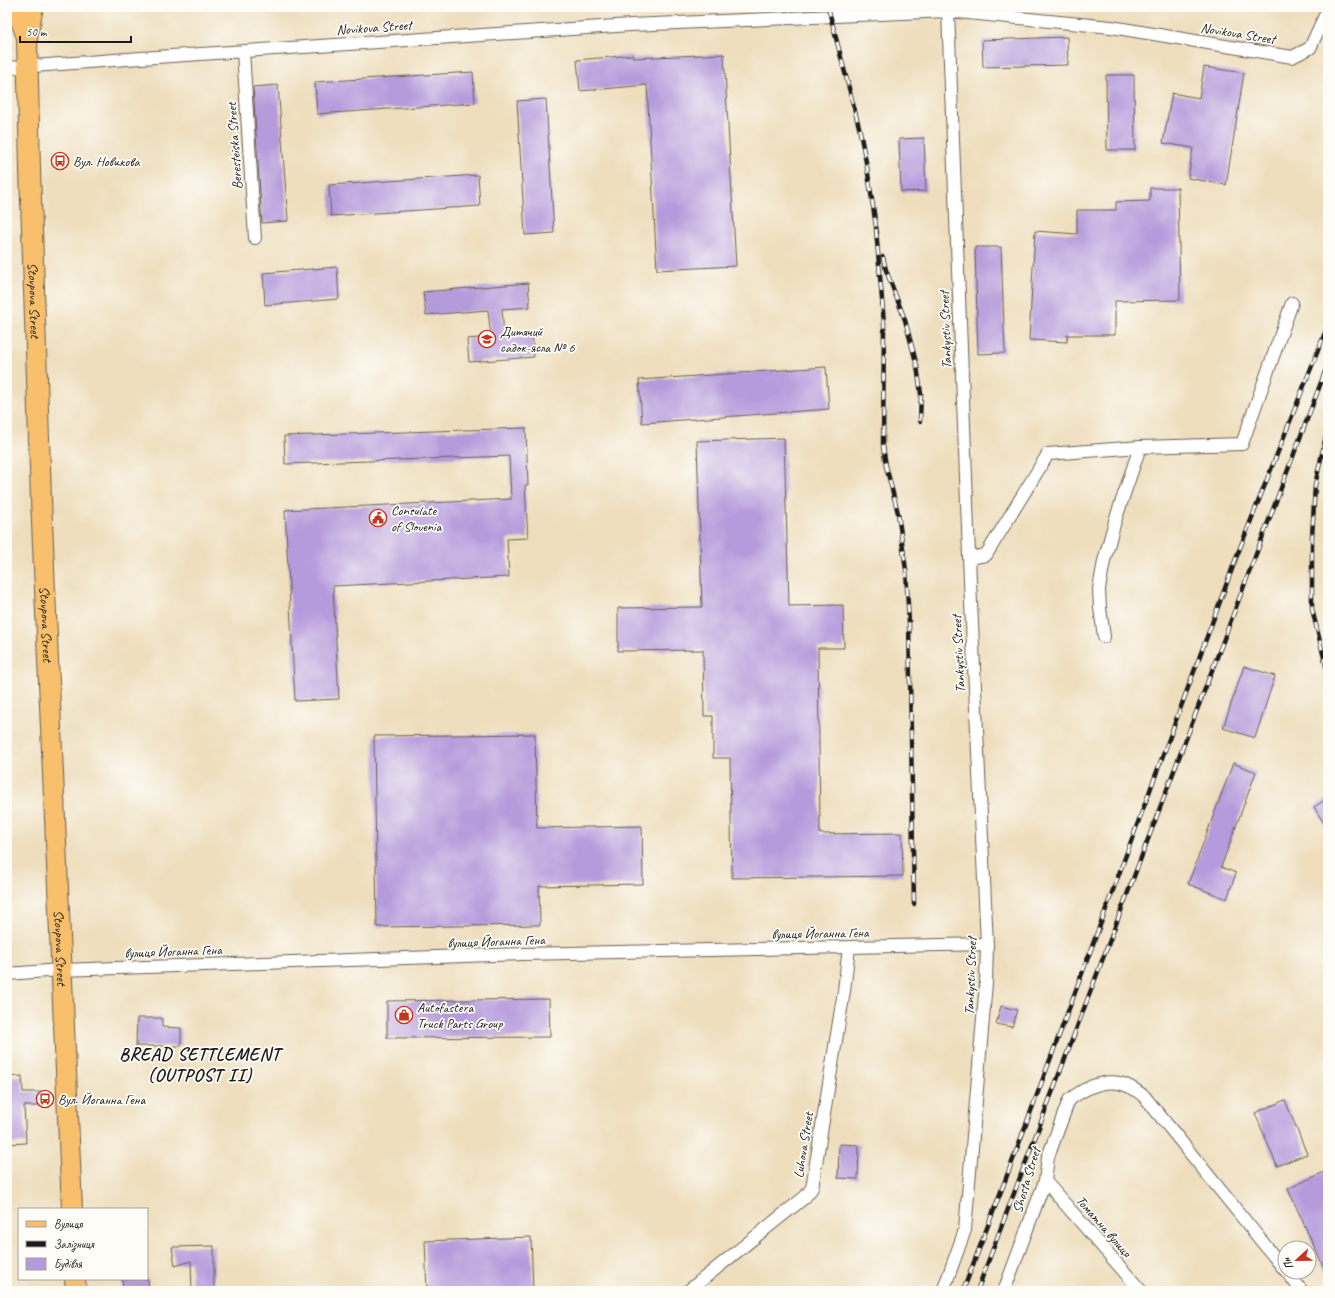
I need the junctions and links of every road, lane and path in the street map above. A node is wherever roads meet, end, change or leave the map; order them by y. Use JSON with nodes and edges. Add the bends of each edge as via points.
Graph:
{"nodes":[{"id":1,"x":16,"y":7,"type":"edge"},
{"id":2,"x":33,"y":7,"type":"edge"},
{"id":3,"x":1328,"y":9,"type":"edge"},
{"id":4,"x":948,"y":12,"type":"junction"},
{"id":5,"x":27,"y":38,"type":"junction"},
{"id":6,"x":243,"y":51,"type":"junction"},
{"id":7,"x":28,"y":67,"type":"junction"},
{"id":8,"x":7,"y":68,"type":"edge"},
{"id":9,"x":255,"y":238,"type":"dead end"},
{"id":10,"x":1292,"y":303,"type":"dead end"},
{"id":11,"x":1140,"y":447,"type":"junction"},
{"id":12,"x":969,"y":558,"type":"junction"},
{"id":13,"x":1104,"y":637,"type":"dead end"},
{"id":14,"x":987,"y":944,"type":"junction"},
{"id":15,"x":849,"y":947,"type":"junction"},
{"id":16,"x":61,"y":970,"type":"junction"},
{"id":17,"x":7,"y":974,"type":"edge"},
{"id":18,"x":1045,"y":1181,"type":"junction"},
{"id":19,"x":72,"y":1208,"type":"edge"},
{"id":20,"x":1277,"y":1260,"type":"edge"},
{"id":21,"x":75,"y":1280,"type":"edge"},
{"id":22,"x":1293,"y":1280,"type":"edge"},
{"id":23,"x":76,"y":1291,"type":"edge"},
{"id":24,"x":688,"y":1291,"type":"edge"},
{"id":25,"x":943,"y":1291,"type":"edge"},
{"id":26,"x":1004,"y":1291,"type":"edge"},
{"id":27,"x":1141,"y":1291,"type":"edge"},
{"id":28,"x":1302,"y":1291,"type":"edge"}],
"edges":[{"from":1,"to":5,"type":"main road","name":"Stovpova Street"},
{"from":2,"to":5,"type":"main road","name":"Stovpova Street"},
{"from":3,"to":4,"type":"street","name":"Novikova Street","via":[[1310,48],[1292,57],[1111,27]]},
{"from":4,"to":6,"type":"street","name":"Novikova Street","via":[[631,25]]},
{"from":4,"to":12,"type":"street","name":"Tankystiv Street"},
{"from":5,"to":7,"type":"main road","name":"Stovpova Street"},
{"from":6,"to":7,"type":"street","name":"Novikova Street"},
{"from":6,"to":9,"type":"street","name":"Beresteiska Street"},
{"from":7,"to":8,"type":"street","name":"Novikova Street"},
{"from":7,"to":16,"type":"main road","name":"Stovpova Street","via":[[41,499]]},
{"from":10,"to":11,"type":"street","via":[[1242,444]]},
{"from":11,"to":12,"type":"street","via":[[1048,454],[986,555]]},
{"from":11,"to":13,"type":"street","via":[[1104,561],[1099,589]]},
{"from":12,"to":14,"type":"street","name":"Tankystiv Street"},
{"from":14,"to":15,"type":"street","name":"вулиця Йоганна Гена"},
{"from":14,"to":25,"type":"street","name":"Tankystiv Street","via":[[986,983],[964,1230]]},
{"from":15,"to":16,"type":"street","name":"вулиця Йоганна Гена"},
{"from":15,"to":24,"type":"street","name":"Luhova Street","via":[[812,1188],[805,1197]]},
{"from":16,"to":17,"type":"street","name":"вулиця Йоганна Гена"},
{"from":16,"to":19,"type":"main road","name":"Stovpova Street"},
{"from":18,"to":20,"type":"street","name":"Shosta Street","via":[[1048,1157],[1069,1100],[1092,1086],[1116,1082],[1144,1096]]},
{"from":18,"to":26,"type":"street","name":"Shosta Street"},
{"from":18,"to":27,"type":"street","name":"Томатна вулиця"},
{"from":21,"to":23,"type":"main road"},
{"from":22,"to":28,"type":"street"}]}
